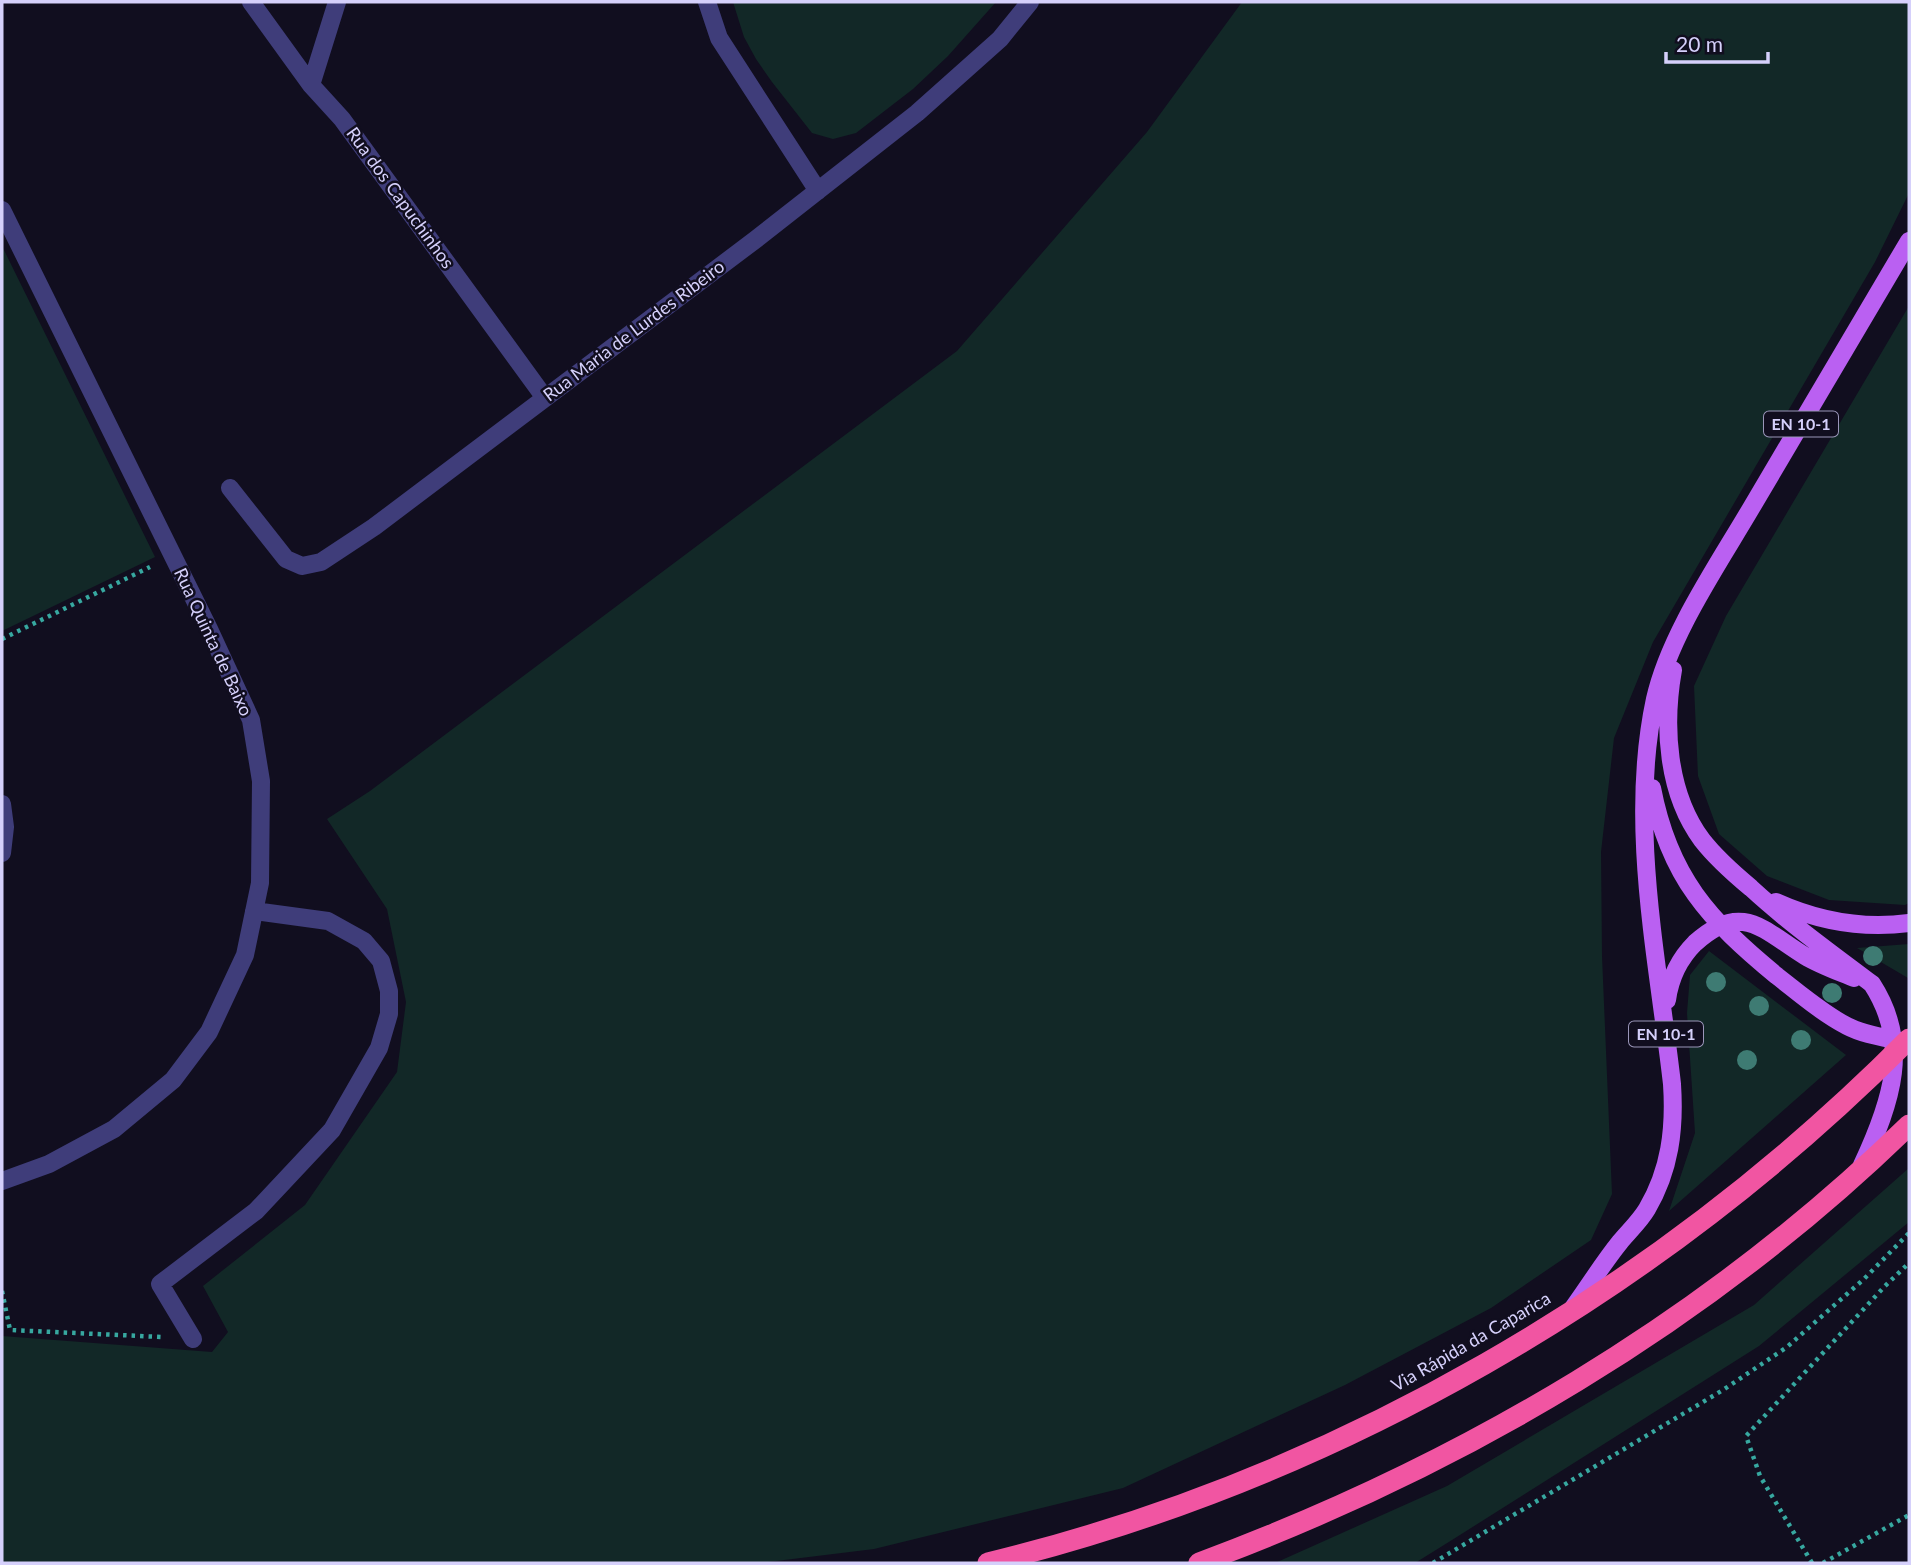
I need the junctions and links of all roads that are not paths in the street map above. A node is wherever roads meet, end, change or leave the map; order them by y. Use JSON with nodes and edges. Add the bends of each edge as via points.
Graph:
{"nodes":[{"id":1,"x":251,"y":2,"type":"edge"},
{"id":2,"x":337,"y":2,"type":"edge"},
{"id":3,"x":707,"y":2,"type":"edge"},
{"id":4,"x":1030,"y":2,"type":"edge"},
{"id":5,"x":311,"y":85,"type":"junction"},
{"id":6,"x":818,"y":191,"type":"junction"},
{"id":7,"x":2,"y":210,"type":"edge"},
{"id":8,"x":1909,"y":241,"type":"edge"},
{"id":9,"x":545,"y":398,"type":"junction"},
{"id":10,"x":230,"y":488,"type":"dead end"},
{"id":11,"x":1694,"y":607,"type":"junction"},
{"id":12,"x":1650,"y":729,"type":"junction"},
{"id":13,"x":2,"y":804,"type":"edge"},
{"id":14,"x":2,"y":853,"type":"edge"},
{"id":15,"x":1739,"y":878,"type":"junction"},
{"id":16,"x":254,"y":911,"type":"junction"},
{"id":17,"x":1909,"y":923,"type":"edge"},
{"id":18,"x":1720,"y":925,"type":"junction"},
{"id":19,"x":1885,"y":995,"type":"junction"},
{"id":20,"x":1665,"y":1022,"type":"junction"},
{"id":21,"x":1908,"y":1042,"type":"edge"},
{"id":22,"x":1909,"y":1125,"type":"edge"},
{"id":23,"x":1857,"y":1175,"type":"junction"},
{"id":24,"x":2,"y":1181,"type":"edge"},
{"id":25,"x":1571,"y":1310,"type":"junction"},
{"id":26,"x":192,"y":1339,"type":"road end"},
{"id":27,"x":988,"y":1563,"type":"edge"},
{"id":28,"x":1199,"y":1563,"type":"edge"}],
"edges":[{"from":1,"to":5,"type":"street","name":"Rua dos Capuchinhos"},
{"from":2,"to":5,"type":"street"},
{"from":3,"to":6,"type":"street","via":[[719,38]]},
{"from":4,"to":6,"type":"street","name":"Rua Maria de Lurdes Ribeiro","via":[[1000,39],[917,113]]},
{"from":5,"to":9,"type":"street","name":"Rua dos Capuchinhos","via":[[342,119]]},
{"from":6,"to":9,"type":"street","name":"Rua Maria de Lurdes Ribeiro"},
{"from":7,"to":16,"type":"street","name":"Rua Quinta de Baixo","via":[[251,720],[261,781],[260,883]]},
{"from":8,"to":11,"type":"main road","number":"EN 10-1"},
{"from":9,"to":10,"type":"street","name":"Rua Maria de Lurdes Ribeiro","via":[[321,562],[302,566],[286,559]]},
{"from":11,"to":12,"type":"main road","number":"EN 10-1","via":[[1665,667]]},
{"from":11,"to":15,"type":"main road","number":"EN 10-1","via":[[1673,672],[1670,750],[1686,814],[1701,839]]},
{"from":12,"to":18,"type":"main road","number":"EN 10-1","via":[[1651,780],[1662,829],[1681,875]]},
{"from":12,"to":20,"type":"main road","number":"EN 10-1","via":[[1645,844]]},
{"from":13,"to":14,"type":"street"},
{"from":15,"to":17,"type":"main road","number":"EN 10-1","via":[[1774,901],[1809,915],[1845,923]]},
{"from":15,"to":19,"type":"main road","number":"EN 10-1"},
{"from":16,"to":24,"type":"street","name":"Rua Quinta de Baixo","via":[[245,954],[209,1032],[173,1080],[114,1129],[49,1164]]},
{"from":16,"to":26,"type":"street","via":[[328,921],[364,941],[381,961],[389,1014],[379,1048],[332,1130],[256,1211],[160,1283]]},
{"from":18,"to":19,"type":"main road","via":[[1762,926],[1806,957]]},
{"from":18,"to":20,"type":"main road","number":"EN 10-1","via":[[1678,964],[1671,979]]},
{"from":18,"to":21,"type":"main road","number":"EN 10-1","via":[[1840,1022],[1874,1036]]},
{"from":19,"to":21,"type":"main road","number":"EN 10-1"},
{"from":20,"to":25,"type":"main road","number":"EN 10-1","via":[[1674,1110],[1665,1171],[1647,1209]]},
{"from":21,"to":23,"type":"main road","number":"EN 10-1","via":[[1900,1086]]},
{"from":21,"to":25,"type":"highway","name":"Via Rápida da Caparica","via":[[1743,1189],[1664,1250]]},
{"from":22,"to":23,"type":"highway"},
{"from":23,"to":28,"type":"highway","via":[[1734,1275],[1587,1376],[1409,1475],[1296,1527]]},
{"from":25,"to":27,"type":"highway","name":"Via Rápida da Caparica","via":[[1402,1409],[1280,1465],[1112,1528]]}]}
